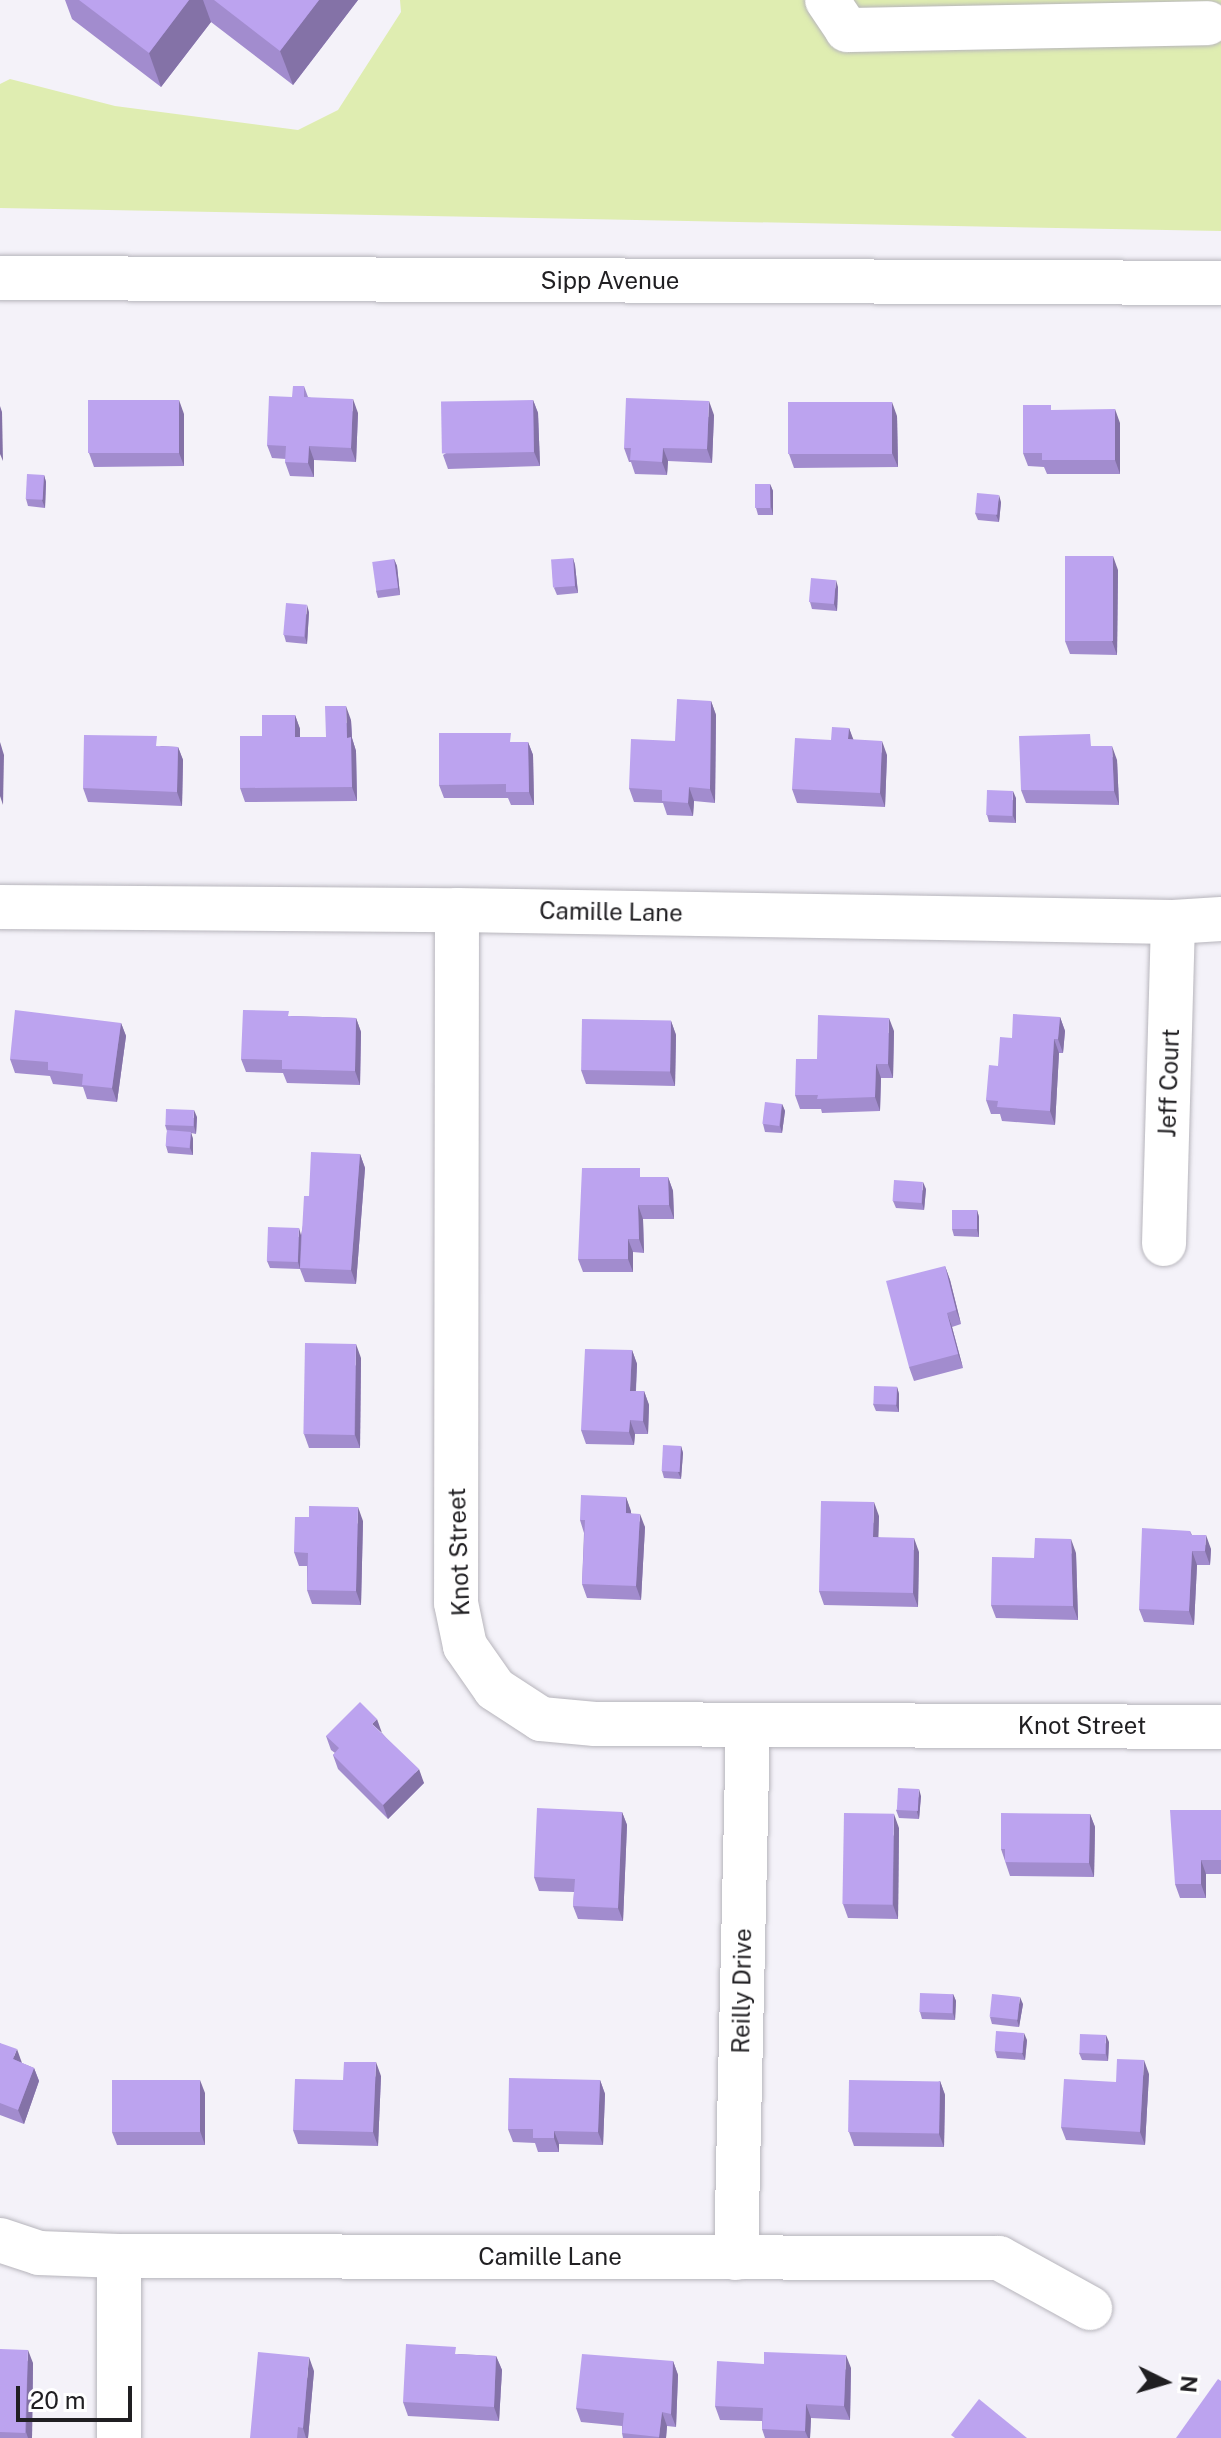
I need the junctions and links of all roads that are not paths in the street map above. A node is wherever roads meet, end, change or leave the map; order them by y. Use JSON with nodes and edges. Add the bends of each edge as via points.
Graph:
{"nodes":[{"id":1,"x":827,"y":0,"type":"edge"},
{"id":2,"x":1063,"y":14,"type":"edge"},
{"id":3,"x":1208,"y":19,"type":"edge"},
{"id":4,"x":0,"y":278,"type":"edge"},
{"id":5,"x":1221,"y":283,"type":"edge"},
{"id":6,"x":0,"y":907,"type":"edge"},
{"id":7,"x":457,"y":910,"type":"junction"},
{"id":8,"x":1221,"y":919,"type":"edge"},
{"id":9,"x":1173,"y":922,"type":"junction"},
{"id":10,"x":1164,"y":1244,"type":"dead end"},
{"id":11,"x":748,"y":1725,"type":"junction"},
{"id":12,"x":1221,"y":1727,"type":"edge"},
{"id":13,"x":0,"y":2240,"type":"edge"},
{"id":14,"x":119,"y":2256,"type":"junction"},
{"id":15,"x":736,"y":2258,"type":"junction"},
{"id":16,"x":1090,"y":2308,"type":"dead end"},
{"id":17,"x":119,"y":2438,"type":"edge"}],
"edges":[{"from":1,"to":2,"type":"street","via":[[847,30]]},
{"from":2,"to":3,"type":"street"},
{"from":4,"to":5,"type":"street","name":"Sipp Avenue"},
{"from":6,"to":7,"type":"street","name":"Camille Lane"},
{"from":7,"to":9,"type":"street","name":"Camille Lane"},
{"from":7,"to":11,"type":"street","name":"Knot Street","via":[[456,1603],[465,1646],[495,1689],[541,1719]]},
{"from":8,"to":9,"type":"street","name":"Camille Lane"},
{"from":9,"to":10,"type":"street","name":"Jeff Court"},
{"from":11,"to":12,"type":"street","name":"Knot Street"},
{"from":11,"to":15,"type":"street","name":"Reilly Drive"},
{"from":13,"to":14,"type":"street","name":"Camille Lane","via":[[39,2253]]},
{"from":14,"to":15,"type":"street","name":"Camille Lane"},
{"from":14,"to":17,"type":"street"},
{"from":15,"to":16,"type":"street","name":"Camille Lane","via":[[999,2258]]}]}
